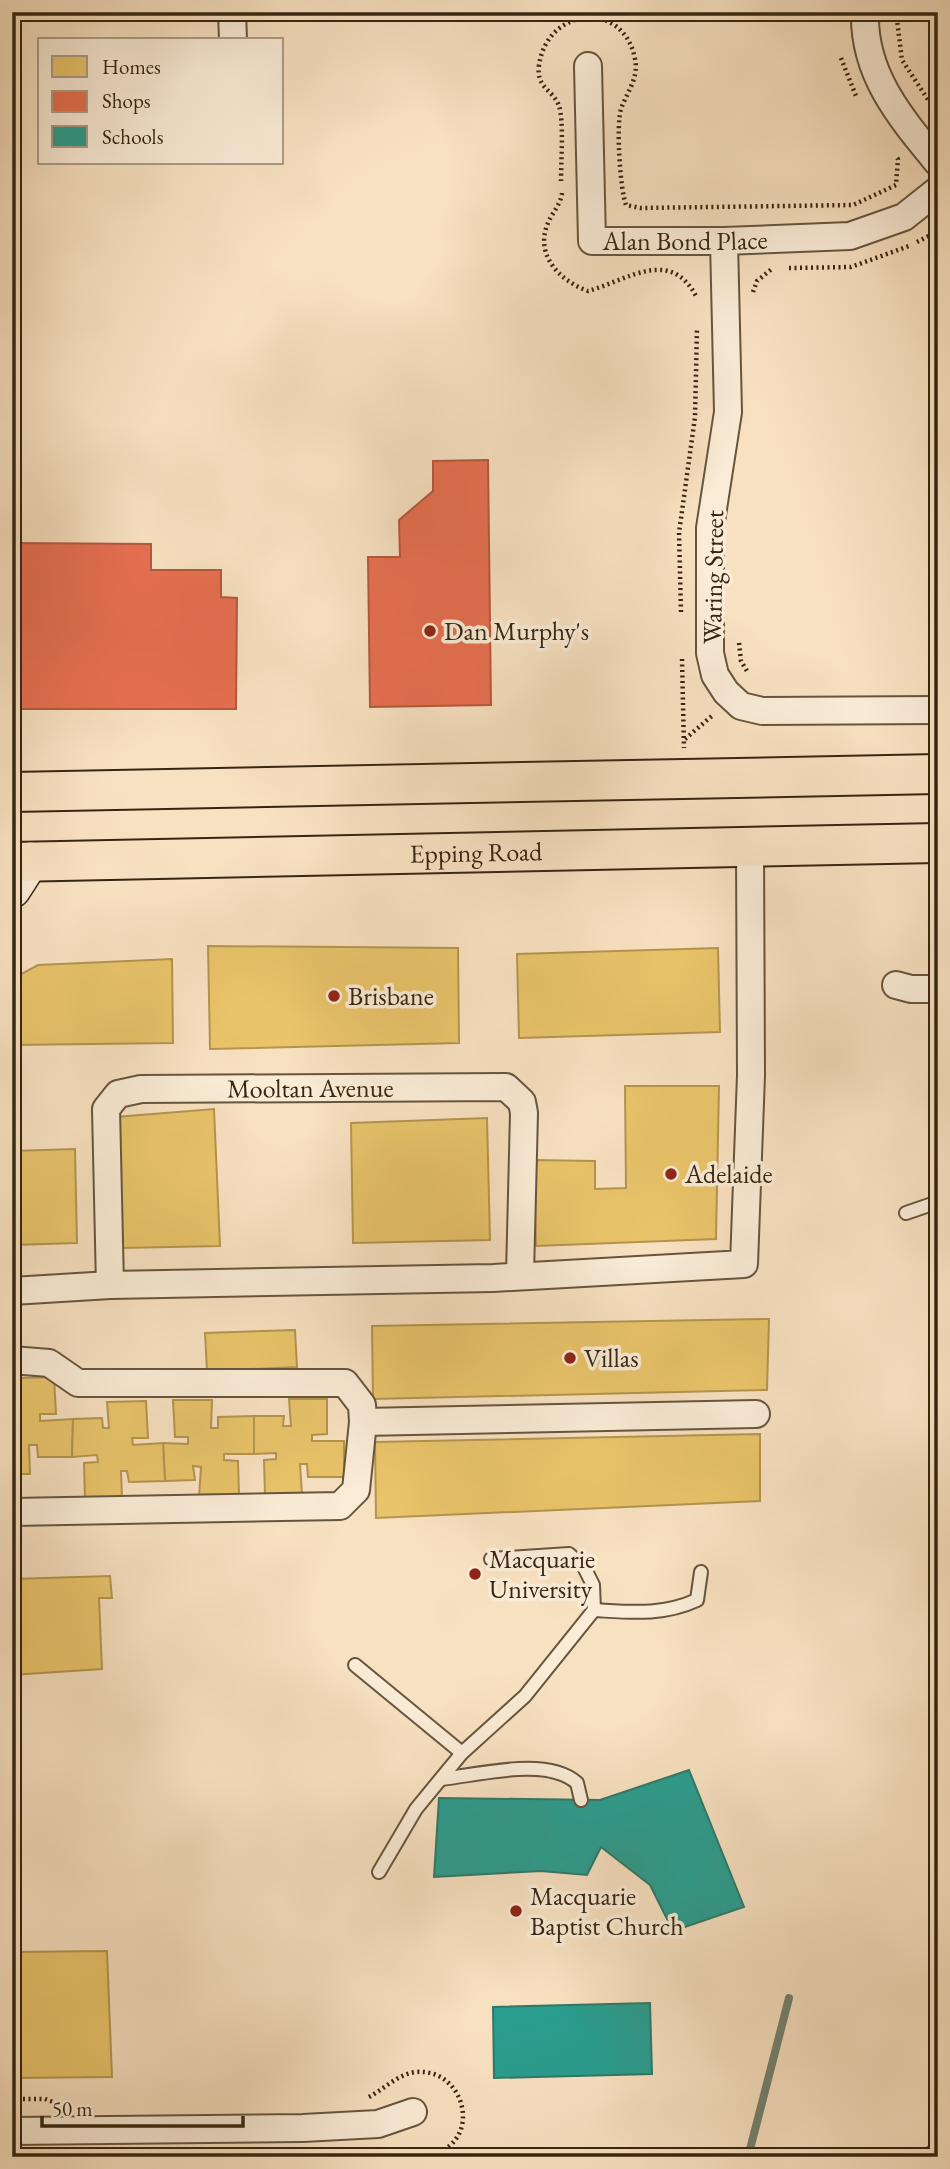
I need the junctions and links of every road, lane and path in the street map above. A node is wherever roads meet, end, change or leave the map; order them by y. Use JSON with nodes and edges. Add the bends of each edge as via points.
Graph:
{"nodes":[{"id":1,"x":232,"y":12,"type":"edge"},
{"id":2,"x":864,"y":12,"type":"edge"},
{"id":3,"x":896,"y":12,"type":"edge"},
{"id":4,"x":233,"y":38,"type":"edge"},
{"id":5,"x":588,"y":66,"type":"dead end"},
{"id":6,"x":938,"y":115,"type":"edge"},
{"id":7,"x":938,"y":163,"type":"edge"},
{"id":8,"x":897,"y":171,"type":"dead end"},
{"id":9,"x":938,"y":190,"type":"edge"},
{"id":10,"x":938,"y":231,"type":"edge"},
{"id":11,"x":723,"y":241,"type":"junction"},
{"id":12,"x":680,"y":274,"type":"dead end"},
{"id":13,"x":752,"y":295,"type":"dead end"},
{"id":14,"x":738,"y":633,"type":"dead end"},
{"id":15,"x":752,"y":679,"type":"dead end"},
{"id":16,"x":938,"y":710,"type":"edge"},
{"id":17,"x":717,"y":711,"type":"dead end"},
{"id":18,"x":684,"y":739,"type":"dead end"},
{"id":19,"x":938,"y":774,"type":"edge"},
{"id":20,"x":12,"y":792,"type":"edge"},
{"id":21,"x":938,"y":843,"type":"edge"},
{"id":22,"x":750,"y":846,"type":"junction"},
{"id":23,"x":18,"y":871,"type":"edge"},
{"id":24,"x":896,"y":985,"type":"dead end"},
{"id":25,"x":938,"y":989,"type":"edge"},
{"id":26,"x":938,"y":1202,"type":"edge"},
{"id":27,"x":906,"y":1213,"type":"dead end"},
{"id":28,"x":520,"y":1275,"type":"junction"},
{"id":29,"x":110,"y":1285,"type":"junction"},
{"id":30,"x":12,"y":1291,"type":"edge"},
{"id":31,"x":12,"y":1360,"type":"edge"},
{"id":32,"x":756,"y":1414,"type":"dead end"},
{"id":33,"x":363,"y":1422,"type":"junction"},
{"id":34,"x":12,"y":1512,"type":"edge"},
{"id":35,"x":491,"y":1559,"type":"dead end"},
{"id":36,"x":701,"y":1572,"type":"dead end"},
{"id":37,"x":594,"y":1610,"type":"junction"},
{"id":38,"x":355,"y":1665,"type":"dead end"},
{"id":39,"x":462,"y":1753,"type":"junction"},
{"id":40,"x":440,"y":1779,"type":"junction"},
{"id":41,"x":580,"y":1800,"type":"dead end"},
{"id":42,"x":379,"y":1872,"type":"dead end"},
{"id":43,"x":367,"y":2098,"type":"dead end"},
{"id":44,"x":12,"y":2099,"type":"edge"},
{"id":45,"x":63,"y":2106,"type":"dead end"},
{"id":46,"x":413,"y":2112,"type":"dead end"},
{"id":47,"x":12,"y":2131,"type":"edge"},
{"id":48,"x":380,"y":2157,"type":"edge"}],
"edges":[{"from":1,"to":4,"type":"street"},
{"from":2,"to":7,"type":"street","via":[[869,60],[880,83]]},
{"from":3,"to":6,"type":"path","via":[[902,60]]},
{"from":5,"to":11,"type":"street","name":"Alan Bond Place","via":[[592,241]]},
{"from":8,"to":12,"type":"path","via":[[896,185],[853,205],[626,205],[621,192],[620,112],[636,73],[635,58],[630,42],[616,25],[595,18],[571,19],[552,32],[542,49],[539,68],[541,85],[559,105],[560,131],[562,197],[544,236],[545,253],[561,278],[588,290],[631,273]]},
{"from":9,"to":11,"type":"street","name":"Alan Bond Place","via":[[904,217],[850,236]]},
{"from":10,"to":13,"type":"path","via":[[850,267],[771,268],[757,281]]},
{"from":11,"to":16,"type":"street","name":"Waring Street","via":[[729,412],[710,527],[710,653],[715,675],[741,706],[762,711]]},
{"from":14,"to":15,"type":"path","via":[[741,661]]},
{"from":17,"to":18,"type":"path"},
{"from":19,"to":20,"type":"main road"},
{"from":21,"to":22,"type":"main road","name":"Epping Road"},
{"from":22,"to":23,"type":"main road","name":"Epping Road"},
{"from":22,"to":28,"type":"street","via":[[751,1075],[744,1264]]},
{"from":24,"to":25,"type":"street"},
{"from":26,"to":27,"type":"lane"},
{"from":28,"to":29,"type":"street"},
{"from":28,"to":29,"type":"street","name":"Mooltan Avenue","via":[[524,1114],[522,1102],[506,1087],[141,1089],[118,1094],[106,1110]]},
{"from":29,"to":30,"type":"street"},
{"from":31,"to":33,"type":"street","via":[[48,1363],[78,1383],[345,1383],[362,1405]]},
{"from":32,"to":33,"type":"street"},
{"from":33,"to":34,"type":"street","via":[[356,1490],[340,1507]]},
{"from":35,"to":37,"type":"lane","via":[[569,1554],[584,1567],[593,1585]]},
{"from":36,"to":37,"type":"lane","via":[[696,1600],[683,1606],[658,1613]]},
{"from":37,"to":39,"type":"lane","via":[[525,1696]]},
{"from":38,"to":39,"type":"lane"},
{"from":39,"to":40,"type":"lane"},
{"from":40,"to":41,"type":"lane","via":[[556,1770],[577,1783]]},
{"from":40,"to":42,"type":"lane"},
{"from":43,"to":48,"type":"path","via":[[401,2075],[433,2072],[452,2084],[461,2105],[464,2124],[456,2140],[435,2154]]},
{"from":44,"to":45,"type":"path","via":[[45,2099]]},
{"from":46,"to":47,"type":"street","via":[[378,2124],[303,2128]]}]}
